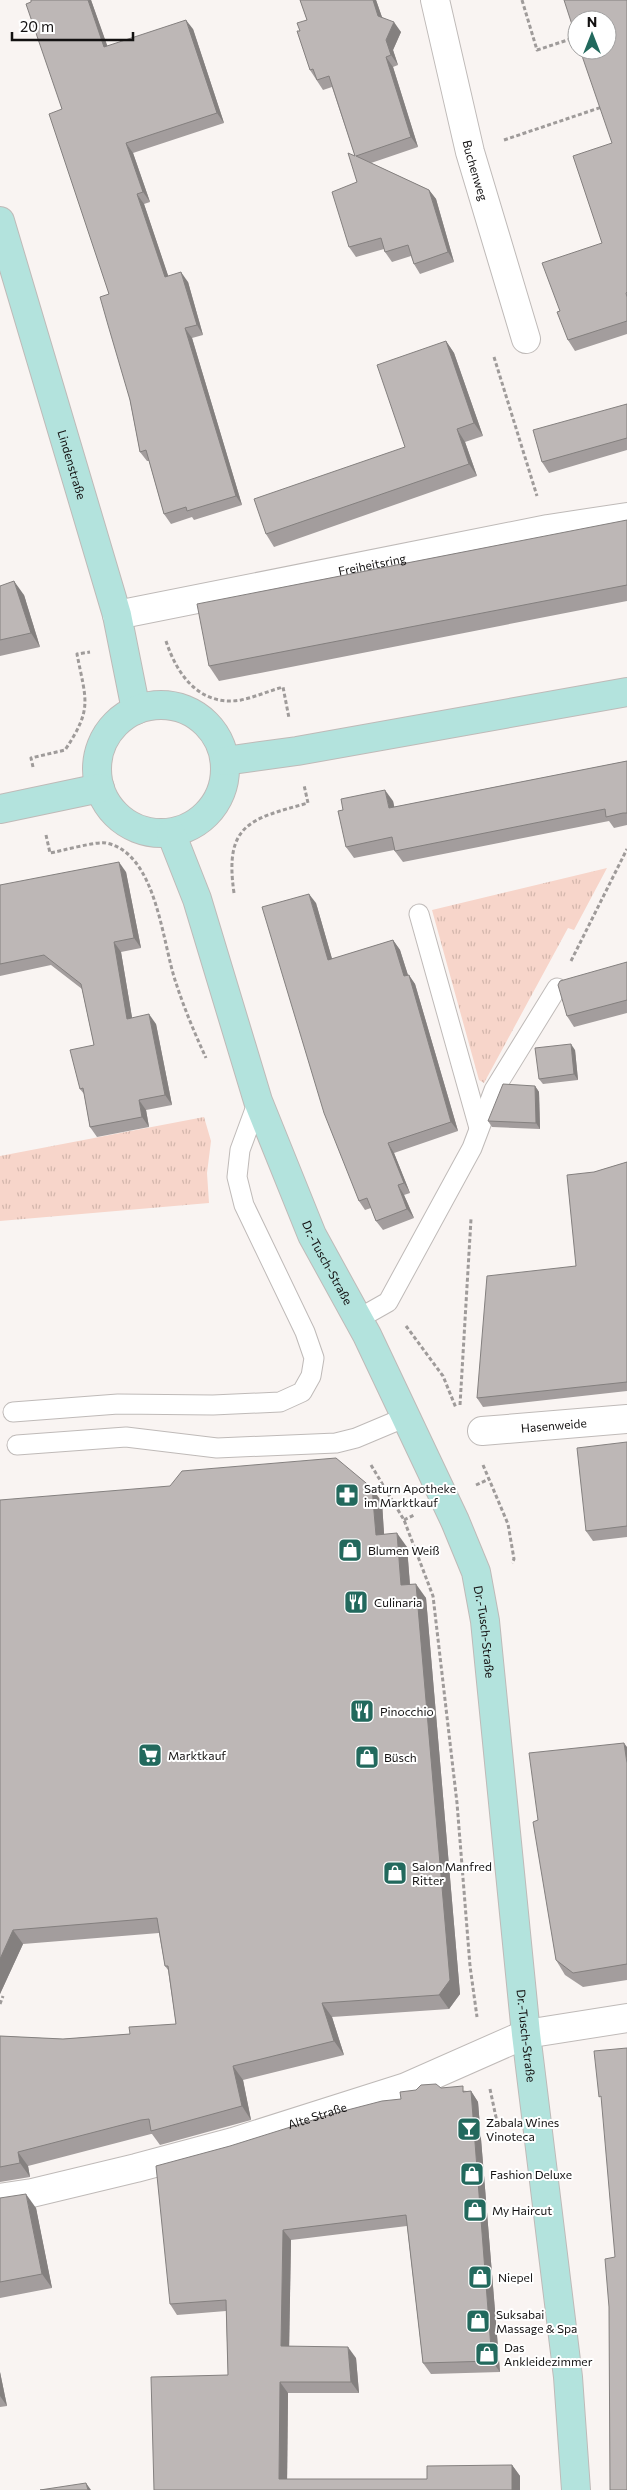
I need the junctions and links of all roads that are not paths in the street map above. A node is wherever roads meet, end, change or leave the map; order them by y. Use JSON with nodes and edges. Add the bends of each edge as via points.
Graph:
{"nodes":[{"id":1,"x":435,"y":0,"type":"edge"},
{"id":2,"x":0,"y":221,"type":"edge"},
{"id":3,"x":526,"y":339,"type":"road end"},
{"id":4,"x":627,"y":516,"type":"edge"},
{"id":5,"x":118,"y":614,"type":"junction"},
{"id":6,"x":627,"y":692,"type":"edge"},
{"id":7,"x":136,"y":710,"type":"junction"},
{"id":8,"x":225,"y":761,"type":"junction"},
{"id":9,"x":100,"y":788,"type":"junction"},
{"id":10,"x":0,"y":810,"type":"edge"},
{"id":11,"x":172,"y":833,"type":"junction"},
{"id":12,"x":419,"y":914,"type":"dead end"},
{"id":13,"x":557,"y":988,"type":"edge"},
{"id":14,"x":258,"y":1101,"type":"junction"},
{"id":15,"x":479,"y":1128,"type":"junction"},
{"id":16,"x":358,"y":1318,"type":"junction"},
{"id":17,"x":13,"y":1412,"type":"dead end"},
{"id":18,"x":406,"y":1417,"type":"junction"},
{"id":19,"x":627,"y":1419,"type":"edge"},
{"id":20,"x":482,"y":1431,"type":"dead end"},
{"id":21,"x":17,"y":1445,"type":"dead end"},
{"id":22,"x":627,"y":2018,"type":"edge"},
{"id":23,"x":526,"y":2034,"type":"junction"},
{"id":24,"x":0,"y":2198,"type":"edge"},
{"id":25,"x":576,"y":2490,"type":"edge"}],
"edges":[{"from":1,"to":3,"type":"street","name":"Buchenweg","via":[[470,152]]},
{"from":2,"to":5,"type":"street","name":"Lindenstraße"},
{"from":4,"to":5,"type":"street","name":"Freiheitsring"},
{"from":5,"to":7,"type":"street","name":"Lindenstraße"},
{"from":6,"to":8,"type":"street","via":[[306,750]]},
{"from":7,"to":8,"type":"street","via":[[155,705],[193,714],[220,742]]},
{"from":7,"to":9,"type":"street","via":[[107,734],[99,751],[97,770]]},
{"from":8,"to":11,"type":"street","via":[[225,780],[218,799],[206,815]]},
{"from":9,"to":10,"type":"street"},
{"from":9,"to":11,"type":"street","via":[[110,808],[127,824],[148,832]]},
{"from":11,"to":14,"type":"street","name":"Dr.-Tusch-Straße","via":[[197,899]]},
{"from":12,"to":15,"type":"lane"},
{"from":13,"to":15,"type":"lane","via":[[494,1090]]},
{"from":14,"to":16,"type":"street","name":"Dr.-Tusch-Straße","via":[[312,1235]]},
{"from":14,"to":17,"type":"lane","via":[[240,1150],[237,1176],[244,1205],[305,1332],[314,1358],[311,1376],[302,1392],[280,1402],[118,1404]]},
{"from":15,"to":16,"type":"lane","via":[[472,1148],[388,1302]]},
{"from":16,"to":18,"type":"street","name":"Dr.-Tusch-Straße"},
{"from":18,"to":21,"type":"lane","via":[[336,1443],[217,1448],[126,1437]]},
{"from":18,"to":23,"type":"street","name":"Dr.-Tusch-Straße","via":[[476,1572],[486,1621]]},
{"from":19,"to":20,"type":"street","name":"Hasenweide"},
{"from":22,"to":23,"type":"street","name":"Alte Straße"},
{"from":23,"to":24,"type":"street","name":"Alte Straße","via":[[406,2087],[233,2142],[32,2193]]},
{"from":23,"to":25,"type":"street","name":"Dr.-Tusch-Straße","via":[[568,2377]]}]}
